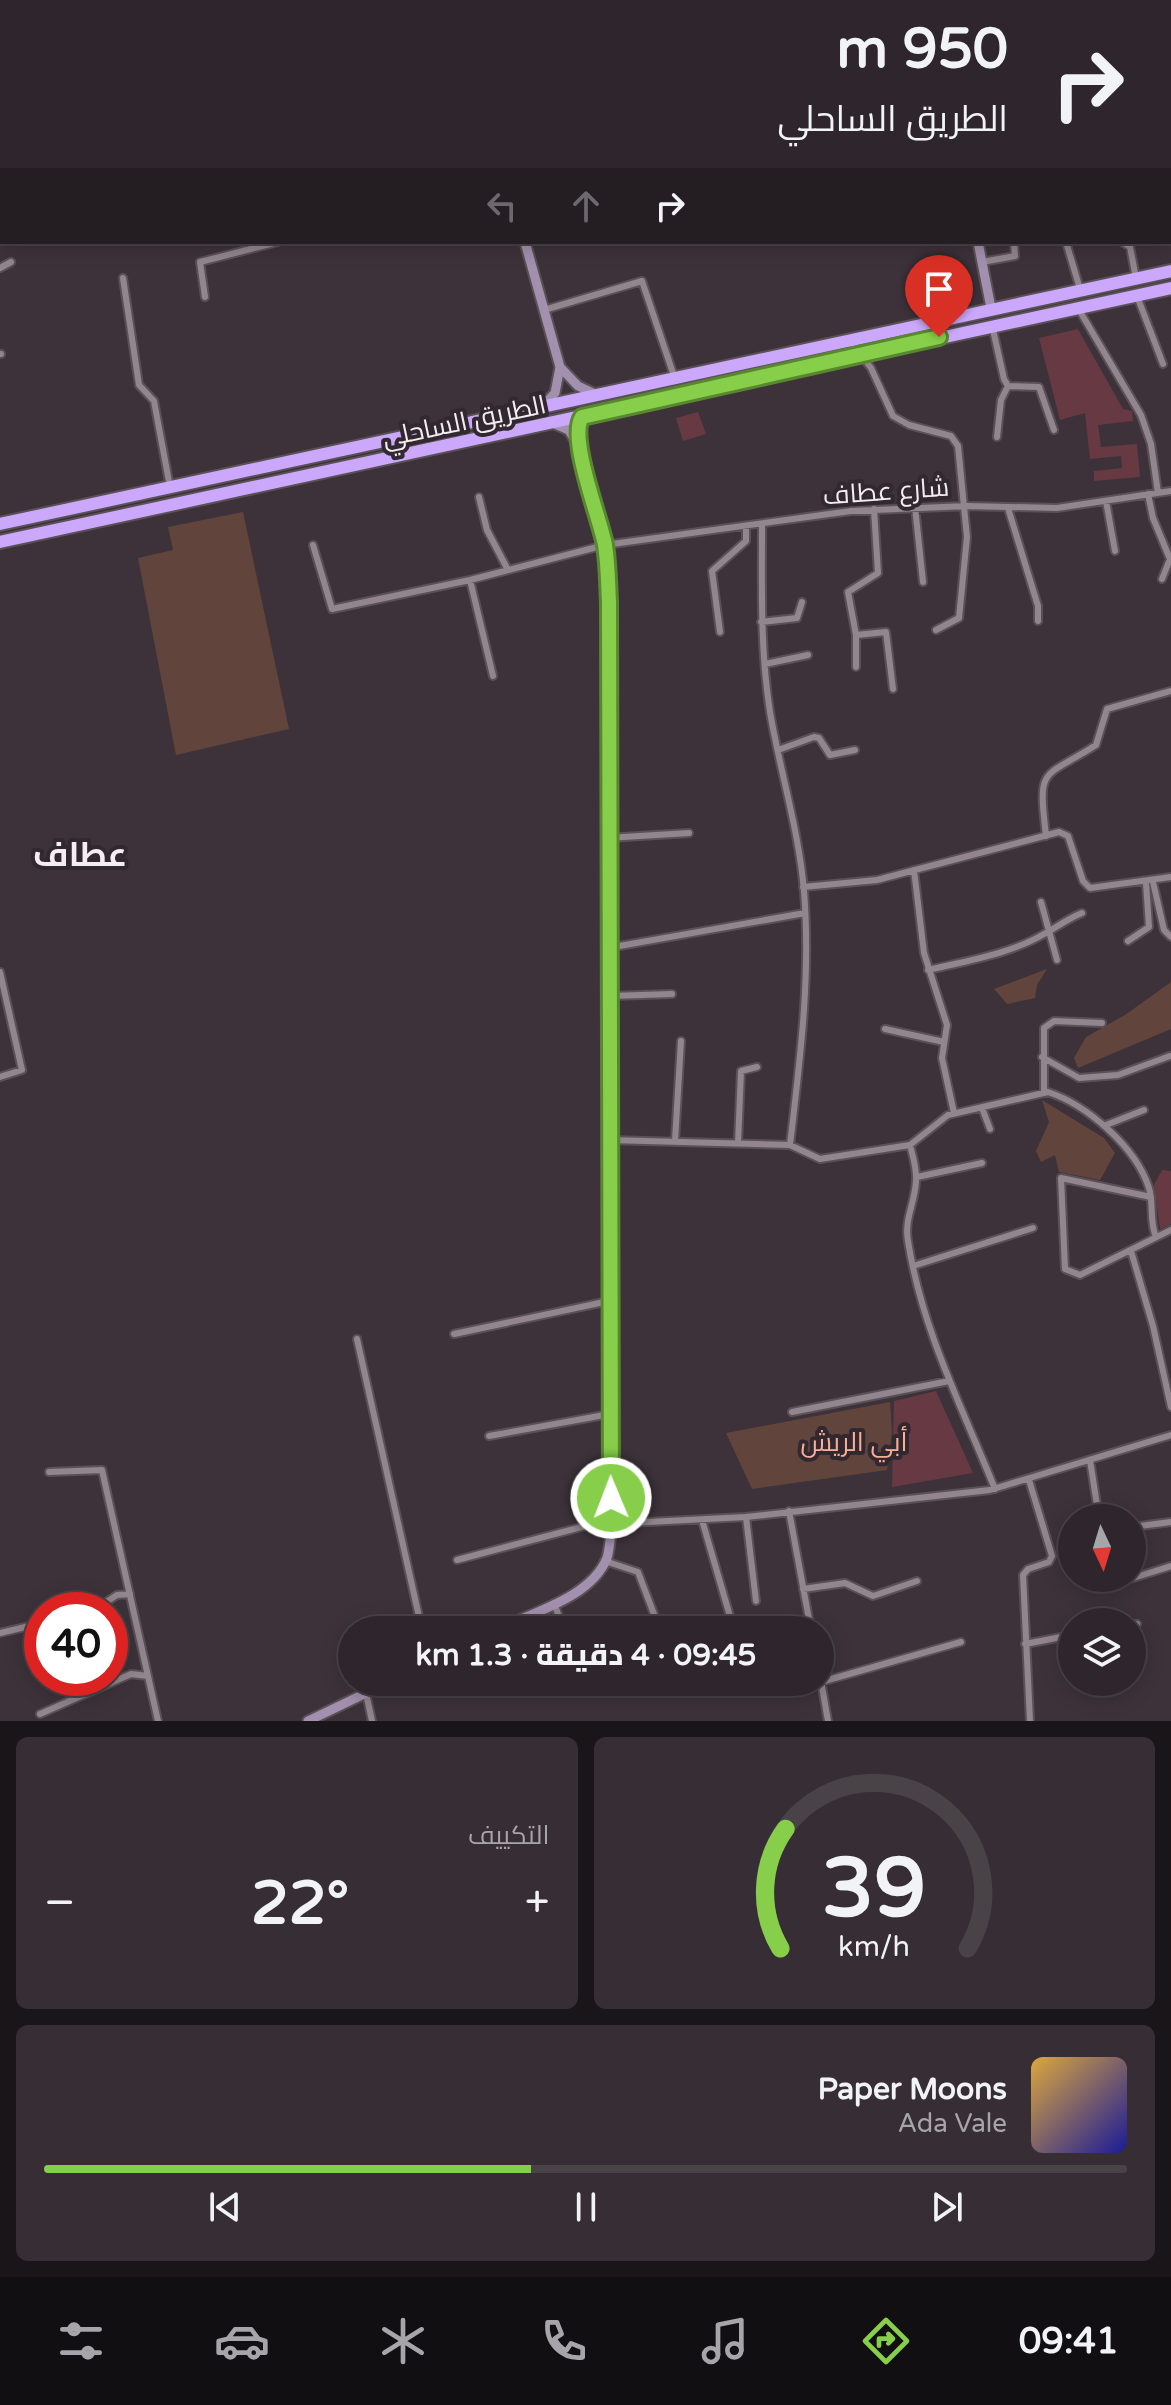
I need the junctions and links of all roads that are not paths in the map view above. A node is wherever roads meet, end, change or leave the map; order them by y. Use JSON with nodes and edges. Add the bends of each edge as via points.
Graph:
{"nodes":[{"id":1,"x":270,"y":244,"type":"edge"},
{"id":2,"x":526,"y":244,"type":"edge"},
{"id":3,"x":978,"y":244,"type":"edge"},
{"id":4,"x":1014,"y":244,"type":"edge"},
{"id":5,"x":1067,"y":244,"type":"edge"},
{"id":6,"x":1125,"y":244,"type":"edge"},
{"id":7,"x":11,"y":262,"type":"dead end"},
{"id":8,"x":982,"y":262,"type":"junction"},
{"id":9,"x":0,"y":268,"type":"edge"},
{"id":10,"x":1171,"y":271,"type":"edge"},
{"id":11,"x":123,"y":278,"type":"dead end"},
{"id":12,"x":1136,"y":278,"type":"junction"},
{"id":13,"x":1171,"y":288,"type":"edge"},
{"id":14,"x":1080,"y":289,"type":"junction"},
{"id":15,"x":1137,"y":295,"type":"junction"},
{"id":16,"x":205,"y":297,"type":"dead end"},
{"id":17,"x":1077,"y":307,"type":"junction"},
{"id":18,"x":991,"y":308,"type":"junction"},
{"id":19,"x":544,"y":310,"type":"junction"},
{"id":20,"x":992,"y":325,"type":"junction"},
{"id":21,"x":849,"y":339,"type":"junction"},
{"id":22,"x":859,"y":354,"type":"junction"},
{"id":23,"x":1163,"y":364,"type":"dead end"},
{"id":24,"x":560,"y":367,"type":"junction"},
{"id":25,"x":674,"y":376,"type":"junction"},
{"id":26,"x":1008,"y":386,"type":"junction"},
{"id":27,"x":593,"y":393,"type":"junction"},
{"id":28,"x":541,"y":406,"type":"junction"},
{"id":29,"x":582,"y":417,"type":"junction"},
{"id":30,"x":555,"y":424,"type":"junction"},
{"id":31,"x":1054,"y":430,"type":"dead end"},
{"id":32,"x":997,"y":437,"type":"dead end"},
{"id":33,"x":581,"y":450,"type":"junction"},
{"id":34,"x":170,"y":487,"type":"junction"},
{"id":35,"x":1171,"y":491,"type":"edge"},
{"id":36,"x":1158,"y":493,"type":"junction"},
{"id":37,"x":1148,"y":494,"type":"junction"},
{"id":38,"x":479,"y":497,"type":"dead end"},
{"id":39,"x":1106,"y":501,"type":"junction"},
{"id":40,"x":81,"y":506,"type":"junction"},
{"id":41,"x":967,"y":506,"type":"junction"},
{"id":42,"x":915,"y":507,"type":"junction"},
{"id":43,"x":1008,"y":508,"type":"junction"},
{"id":44,"x":874,"y":509,"type":"junction"},
{"id":45,"x":0,"y":524,"type":"edge"},
{"id":46,"x":762,"y":524,"type":"junction"},
{"id":47,"x":88,"y":525,"type":"junction"},
{"id":48,"x":746,"y":527,"type":"junction"},
{"id":49,"x":0,"y":542,"type":"edge"},
{"id":50,"x":313,"y":545,"type":"dead end"},
{"id":51,"x":605,"y":545,"type":"junction"},
{"id":52,"x":1115,"y":551,"type":"dead end"},
{"id":53,"x":508,"y":570,"type":"junction"},
{"id":54,"x":1162,"y":579,"type":"dead end"},
{"id":55,"x":470,"y":580,"type":"junction"},
{"id":56,"x":923,"y":582,"type":"dead end"},
{"id":57,"x":802,"y":602,"type":"dead end"},
{"id":58,"x":1038,"y":621,"type":"dead end"},
{"id":59,"x":761,"y":622,"type":"junction"},
{"id":60,"x":936,"y":630,"type":"dead end"},
{"id":61,"x":720,"y":632,"type":"dead end"},
{"id":62,"x":856,"y":635,"type":"junction"},
{"id":63,"x":808,"y":655,"type":"dead end"},
{"id":64,"x":765,"y":664,"type":"junction"},
{"id":65,"x":856,"y":667,"type":"dead end"},
{"id":66,"x":493,"y":676,"type":"dead end"},
{"id":67,"x":893,"y":689,"type":"dead end"},
{"id":68,"x":1171,"y":691,"type":"edge"},
{"id":69,"x":778,"y":750,"type":"junction"},
{"id":70,"x":855,"y":750,"type":"dead end"},
{"id":71,"x":689,"y":833,"type":"dead end"},
{"id":72,"x":1046,"y":836,"type":"junction"},
{"id":73,"x":607,"y":838,"type":"junction"},
{"id":74,"x":914,"y":870,"type":"junction"},
{"id":75,"x":1171,"y":877,"type":"edge"},
{"id":76,"x":1149,"y":883,"type":"junction"},
{"id":77,"x":803,"y":887,"type":"junction"},
{"id":78,"x":1041,"y":902,"type":"dead end"},
{"id":79,"x":805,"y":913,"type":"junction"},
{"id":80,"x":1082,"y":913,"type":"dead end"},
{"id":81,"x":1049,"y":930,"type":"junction"},
{"id":82,"x":1171,"y":937,"type":"edge"},
{"id":83,"x":1128,"y":941,"type":"dead end"},
{"id":84,"x":608,"y":948,"type":"junction"},
{"id":85,"x":1057,"y":960,"type":"dead end"},
{"id":86,"x":928,"y":970,"type":"junction"},
{"id":87,"x":0,"y":972,"type":"edge"},
{"id":88,"x":672,"y":994,"type":"dead end"},
{"id":89,"x":610,"y":996,"type":"junction"},
{"id":90,"x":1102,"y":1023,"type":"dead end"},
{"id":91,"x":885,"y":1029,"type":"dead end"},
{"id":92,"x":681,"y":1041,"type":"dead end"},
{"id":93,"x":944,"y":1042,"type":"junction"},
{"id":94,"x":1170,"y":1056,"type":"edge"},
{"id":95,"x":1042,"y":1057,"type":"junction"},
{"id":96,"x":757,"y":1067,"type":"dead end"},
{"id":97,"x":0,"y":1077,"type":"edge"},
{"id":98,"x":1044,"y":1091,"type":"junction"},
{"id":99,"x":982,"y":1108,"type":"junction"},
{"id":100,"x":1144,"y":1110,"type":"dead end"},
{"id":101,"x":954,"y":1113,"type":"junction"},
{"id":102,"x":1106,"y":1125,"type":"junction"},
{"id":103,"x":990,"y":1129,"type":"dead end"},
{"id":104,"x":609,"y":1140,"type":"junction"},
{"id":105,"x":675,"y":1141,"type":"junction"},
{"id":106,"x":738,"y":1143,"type":"junction"},
{"id":107,"x":790,"y":1145,"type":"junction"},
{"id":108,"x":910,"y":1145,"type":"junction"},
{"id":109,"x":982,"y":1163,"type":"dead end"},
{"id":110,"x":917,"y":1177,"type":"junction"},
{"id":111,"x":1151,"y":1197,"type":"junction"},
{"id":112,"x":1033,"y":1228,"type":"dead end"},
{"id":113,"x":1171,"y":1230,"type":"edge"},
{"id":114,"x":1156,"y":1237,"type":"junction"},
{"id":115,"x":1131,"y":1251,"type":"junction"},
{"id":116,"x":913,"y":1266,"type":"junction"},
{"id":117,"x":609,"y":1301,"type":"junction"},
{"id":118,"x":454,"y":1334,"type":"dead end"},
{"id":119,"x":357,"y":1339,"type":"dead end"},
{"id":120,"x":949,"y":1381,"type":"junction"},
{"id":121,"x":1171,"y":1407,"type":"edge"},
{"id":122,"x":792,"y":1412,"type":"dead end"},
{"id":123,"x":610,"y":1414,"type":"junction"},
{"id":124,"x":1171,"y":1435,"type":"edge"},
{"id":125,"x":489,"y":1436,"type":"dead end"},
{"id":126,"x":1090,"y":1460,"type":"junction"},
{"id":127,"x":49,"y":1472,"type":"dead end"},
{"id":128,"x":1029,"y":1480,"type":"junction"},
{"id":129,"x":995,"y":1489,"type":"junction"},
{"id":130,"x":1097,"y":1504,"type":"edge"},
{"id":131,"x":789,"y":1511,"type":"junction"},
{"id":132,"x":746,"y":1517,"type":"junction"},
{"id":133,"x":702,"y":1520,"type":"junction"},
{"id":134,"x":1171,"y":1522,"type":"edge"},
{"id":135,"x":1146,"y":1525,"type":"edge"},
{"id":136,"x":612,"y":1526,"type":"junction"},
{"id":137,"x":457,"y":1560,"type":"dead end"},
{"id":138,"x":605,"y":1561,"type":"junction"},
{"id":139,"x":1171,"y":1566,"type":"edge"},
{"id":140,"x":1146,"y":1574,"type":"edge"},
{"id":141,"x":917,"y":1581,"type":"dead end"},
{"id":142,"x":803,"y":1589,"type":"junction"},
{"id":143,"x":130,"y":1594,"type":"joint"},
{"id":144,"x":756,"y":1601,"type":"dead end"},
{"id":145,"x":554,"y":1603,"type":"junction"},
{"id":146,"x":419,"y":1616,"type":"edge"},
{"id":147,"x":526,"y":1616,"type":"edge"},
{"id":148,"x":559,"y":1616,"type":"edge"},
{"id":149,"x":655,"y":1616,"type":"edge"},
{"id":150,"x":730,"y":1616,"type":"edge"},
{"id":151,"x":808,"y":1616,"type":"edge"},
{"id":152,"x":24,"y":1627,"type":"edge"},
{"id":153,"x":0,"y":1633,"type":"edge"},
{"id":154,"x":1058,"y":1638,"type":"edge"},
{"id":155,"x":961,"y":1642,"type":"dead end"},
{"id":156,"x":1025,"y":1644,"type":"junction"},
{"id":157,"x":148,"y":1676,"type":"junction"},
{"id":158,"x":834,"y":1676,"type":"edge"},
{"id":159,"x":360,"y":1696,"type":"edge"},
{"id":160,"x":367,"y":1696,"type":"edge"},
{"id":161,"x":823,"y":1696,"type":"edge"},
{"id":162,"x":40,"y":1714,"type":"dead end"},
{"id":163,"x":158,"y":1721,"type":"edge"},
{"id":164,"x":308,"y":1721,"type":"edge"},
{"id":165,"x":372,"y":1721,"type":"edge"},
{"id":166,"x":828,"y":1721,"type":"edge"},
{"id":167,"x":1030,"y":1721,"type":"edge"}],
"edges":[{"from":1,"to":16,"type":"street","via":[[200,262]]},
{"from":2,"to":19,"type":"street"},
{"from":3,"to":8,"type":"street"},
{"from":4,"to":8,"type":"street","via":[[1015,256]]},
{"from":5,"to":14,"type":"street"},
{"from":6,"to":12,"type":"street"},
{"from":7,"to":9,"type":"street"},
{"from":8,"to":18,"type":"street"},
{"from":10,"to":12,"type":"highway","name":"الطريق الساحلي"},
{"from":11,"to":34,"type":"street","via":[[139,385],[154,401]]},
{"from":12,"to":14,"type":"highway","name":"الطريق الساحلي"},
{"from":13,"to":15,"type":"highway","name":"الطريق الساحلي"},
{"from":14,"to":18,"type":"highway","name":"الطريق الساحلي"},
{"from":15,"to":17,"type":"highway","name":"الطريق الساحلي"},
{"from":15,"to":23,"type":"street"},
{"from":17,"to":20,"type":"highway","name":"الطريق الساحلي"},
{"from":17,"to":36,"type":"street","via":[[1141,415]]},
{"from":18,"to":21,"type":"highway","name":"الطريق الساحلي"},
{"from":19,"to":24,"type":"street"},
{"from":19,"to":25,"type":"street","via":[[642,281]]},
{"from":20,"to":22,"type":"highway","name":"الطريق الساحلي"},
{"from":20,"to":26,"type":"street"},
{"from":21,"to":22,"type":"street"},
{"from":21,"to":25,"type":"highway","name":"الطريق الساحلي"},
{"from":22,"to":29,"type":"highway","name":"الطريق الساحلي"},
{"from":22,"to":41,"type":"street","via":[[893,416],[956,440]]},
{"from":24,"to":27,"type":"street"},
{"from":24,"to":28,"type":"street","via":[[555,393]]},
{"from":25,"to":27,"type":"highway","name":"الطريق الساحلي"},
{"from":26,"to":31,"type":"street","via":[[1039,387]]},
{"from":26,"to":32,"type":"street"},
{"from":27,"to":28,"type":"highway","name":"الطريق الساحلي"},
{"from":28,"to":34,"type":"highway","name":"الطريق الساحلي"},
{"from":29,"to":30,"type":"highway","name":"الطريق الساحلي"},
{"from":29,"to":33,"type":"street"},
{"from":30,"to":33,"type":"street","via":[[569,430]]},
{"from":30,"to":47,"type":"highway","name":"الطريق الساحلي"},
{"from":33,"to":51,"type":"street"},
{"from":34,"to":40,"type":"highway","name":"الطريق الساحلي"},
{"from":35,"to":36,"type":"street","name":"شارع عطاف"},
{"from":36,"to":37,"type":"street","name":"شارع عطاف"},
{"from":37,"to":39,"type":"street","name":"شارع عطاف"},
{"from":37,"to":54,"type":"street","via":[[1170,559]]},
{"from":38,"to":53,"type":"street","via":[[487,530]]},
{"from":39,"to":43,"type":"street","name":"شارع عطاف"},
{"from":39,"to":52,"type":"street"},
{"from":40,"to":45,"type":"highway","name":"الطريق الساحلي"},
{"from":40,"to":47,"type":"highway"},
{"from":41,"to":42,"type":"street","name":"شارع عطاف"},
{"from":41,"to":43,"type":"street","name":"شارع عطاف"},
{"from":41,"to":60,"type":"street","via":[[959,618]]},
{"from":42,"to":44,"type":"street","name":"شارع عطاف"},
{"from":42,"to":56,"type":"street"},
{"from":43,"to":58,"type":"street"},
{"from":44,"to":46,"type":"street","name":"شارع عطاف"},
{"from":44,"to":62,"type":"street","via":[[878,573],[848,592]]},
{"from":46,"to":48,"type":"street","name":"شارع عطاف"},
{"from":46,"to":59,"type":"street"},
{"from":47,"to":49,"type":"highway","name":"الطريق الساحلي"},
{"from":48,"to":51,"type":"street","name":"شارع عطاف"},
{"from":48,"to":61,"type":"street","via":[[746,541],[712,571]]},
{"from":50,"to":55,"type":"street","name":"شارع عطاف","via":[[332,609]]},
{"from":51,"to":53,"type":"street","name":"شارع عطاف"},
{"from":51,"to":73,"type":"street"},
{"from":53,"to":55,"type":"street","name":"شارع عطاف"},
{"from":55,"to":66,"type":"street"},
{"from":57,"to":59,"type":"street","via":[[797,618]]},
{"from":59,"to":64,"type":"street"},
{"from":62,"to":65,"type":"street"},
{"from":62,"to":67,"type":"street","via":[[886,632]]},
{"from":63,"to":64,"type":"street"},
{"from":64,"to":69,"type":"street"},
{"from":68,"to":72,"type":"street","via":[[1107,709],[1096,745],[1047,774],[1041,785]]},
{"from":69,"to":70,"type":"street","via":[[814,737],[830,755]]},
{"from":69,"to":77,"type":"street"},
{"from":71,"to":73,"type":"street"},
{"from":72,"to":74,"type":"street"},
{"from":72,"to":76,"type":"street","via":[[1068,836],[1087,887]]},
{"from":73,"to":84,"type":"street"},
{"from":74,"to":77,"type":"street","via":[[866,882]]},
{"from":74,"to":86,"type":"street"},
{"from":75,"to":76,"type":"street"},
{"from":76,"to":82,"type":"street"},
{"from":76,"to":83,"type":"street","via":[[1149,927]]},
{"from":77,"to":79,"type":"street"},
{"from":78,"to":81,"type":"street"},
{"from":79,"to":84,"type":"street"},
{"from":79,"to":107,"type":"street","via":[[807,1008]]},
{"from":80,"to":81,"type":"street"},
{"from":81,"to":85,"type":"street"},
{"from":81,"to":86,"type":"street","via":[[995,954]]},
{"from":84,"to":89,"type":"street"},
{"from":86,"to":93,"type":"street","via":[[947,1025]]},
{"from":87,"to":97,"type":"street","via":[[22,1070]]},
{"from":88,"to":89,"type":"street"},
{"from":89,"to":104,"type":"street"},
{"from":90,"to":95,"type":"street","via":[[1050,1022],[1042,1031]]},
{"from":91,"to":93,"type":"street"},
{"from":92,"to":105,"type":"street"},
{"from":93,"to":101,"type":"street","via":[[942,1058]]},
{"from":94,"to":95,"type":"street","via":[[1114,1076],[1079,1078]]},
{"from":95,"to":98,"type":"street"},
{"from":96,"to":106,"type":"street","via":[[741,1071]]},
{"from":98,"to":99,"type":"street"},
{"from":98,"to":102,"type":"street"},
{"from":99,"to":101,"type":"street"},
{"from":99,"to":103,"type":"street"},
{"from":100,"to":102,"type":"street"},
{"from":101,"to":108,"type":"street"},
{"from":102,"to":111,"type":"street","via":[[1147,1183]]},
{"from":104,"to":105,"type":"street"},
{"from":104,"to":117,"type":"street"},
{"from":105,"to":106,"type":"street"},
{"from":106,"to":107,"type":"street"},
{"from":107,"to":108,"type":"street","via":[[816,1159]]},
{"from":108,"to":110,"type":"street"},
{"from":109,"to":110,"type":"street"},
{"from":110,"to":116,"type":"street","via":[[907,1222]]},
{"from":111,"to":114,"type":"street"},
{"from":111,"to":115,"type":"street","via":[[1066,1177],[1060,1180],[1065,1269],[1080,1275]]},
{"from":112,"to":116,"type":"street"},
{"from":113,"to":114,"type":"street"},
{"from":114,"to":115,"type":"street"},
{"from":115,"to":121,"type":"street"},
{"from":116,"to":120,"type":"street","via":[[929,1334]]},
{"from":117,"to":118,"type":"street"},
{"from":117,"to":123,"type":"street"},
{"from":119,"to":146,"type":"street"},
{"from":120,"to":122,"type":"street"},
{"from":120,"to":129,"type":"street"},
{"from":123,"to":125,"type":"street"},
{"from":123,"to":136,"type":"street"},
{"from":124,"to":126,"type":"street"},
{"from":126,"to":128,"type":"street"},
{"from":126,"to":130,"type":"street"},
{"from":127,"to":143,"type":"street","via":[[102,1470]]},
{"from":128,"to":129,"type":"street"},
{"from":128,"to":156,"type":"street","via":[[1052,1556],[1023,1575]]},
{"from":129,"to":131,"type":"street"},
{"from":131,"to":132,"type":"street"},
{"from":131,"to":142,"type":"street"},
{"from":132,"to":133,"type":"street"},
{"from":132,"to":144,"type":"street"},
{"from":133,"to":136,"type":"street"},
{"from":133,"to":150,"type":"street"},
{"from":134,"to":135,"type":"street"},
{"from":136,"to":137,"type":"street","via":[[589,1525]]},
{"from":136,"to":138,"type":"street"},
{"from":138,"to":145,"type":"street","via":[[596,1576]]},
{"from":138,"to":149,"type":"street","via":[[638,1572]]},
{"from":139,"to":140,"type":"street"},
{"from":141,"to":142,"type":"street","via":[[873,1596],[845,1583]]},
{"from":142,"to":151,"type":"street"},
{"from":143,"to":157,"type":"street"},
{"from":145,"to":147,"type":"street"},
{"from":145,"to":148,"type":"street"},
{"from":152,"to":153,"type":"street"},
{"from":154,"to":156,"type":"street"},
{"from":155,"to":158,"type":"street"},
{"from":156,"to":167,"type":"street"},
{"from":157,"to":162,"type":"street","via":[[131,1674]]},
{"from":157,"to":163,"type":"street"},
{"from":159,"to":164,"type":"street"},
{"from":160,"to":165,"type":"street"},
{"from":161,"to":166,"type":"street"}]}
